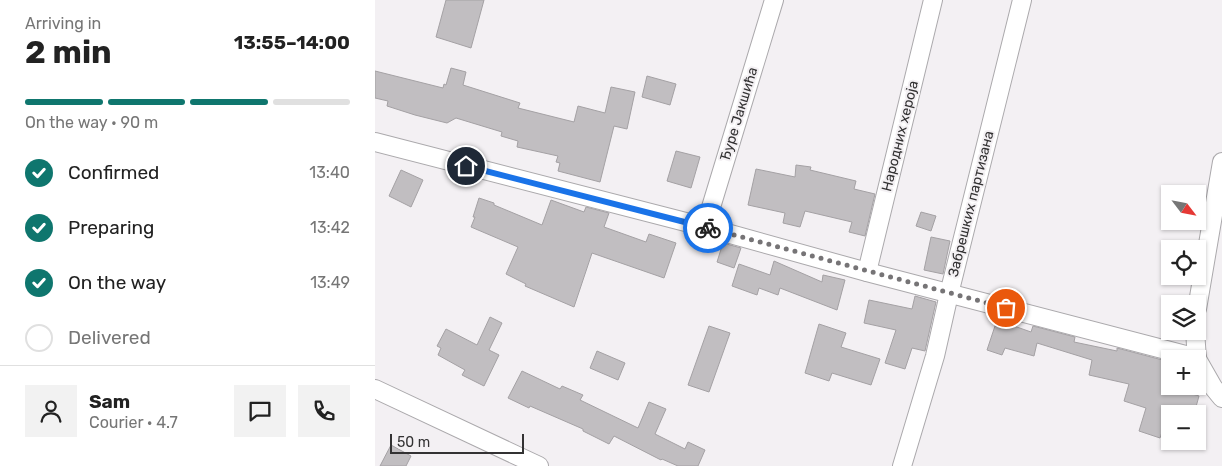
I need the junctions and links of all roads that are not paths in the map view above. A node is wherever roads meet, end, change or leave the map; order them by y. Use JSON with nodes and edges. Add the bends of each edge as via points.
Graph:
{"nodes":[{"id":1,"x":774,"y":0,"type":"edge"},
{"id":2,"x":933,"y":0,"type":"edge"},
{"id":3,"x":1022,"y":0,"type":"edge"},
{"id":4,"x":375,"y":142,"type":"edge"},
{"id":5,"x":1222,"y":162,"type":"edge"},
{"id":6,"x":705,"y":227,"type":"junction"},
{"id":7,"x":867,"y":272,"type":"junction"},
{"id":8,"x":949,"y":294,"type":"junction"},
{"id":9,"x":1199,"y":295,"type":"edge"},
{"id":10,"x":1163,"y":350,"type":"edge"},
{"id":11,"x":1206,"y":375,"type":"edge"},
{"id":12,"x":375,"y":389,"type":"edge"},
{"id":13,"x":1222,"y":398,"type":"edge"},
{"id":14,"x":539,"y":466,"type":"edge"},
{"id":15,"x":902,"y":466,"type":"edge"}],
"edges":[{"from":1,"to":6,"type":"street","name":"Ђуре Јакшића"},
{"from":2,"to":7,"type":"street","name":"Народних хероја"},
{"from":3,"to":8,"type":"street","name":"Забрешких партизана"},
{"from":4,"to":6,"type":"street"},
{"from":5,"to":9,"type":"street"},
{"from":6,"to":7,"type":"street"},
{"from":7,"to":8,"type":"street"},
{"from":8,"to":10,"type":"street"},
{"from":8,"to":15,"type":"street","name":"Забрешких партизана","via":[[935,356]]},
{"from":11,"to":13,"type":"street"},
{"from":12,"to":14,"type":"street"}]}
